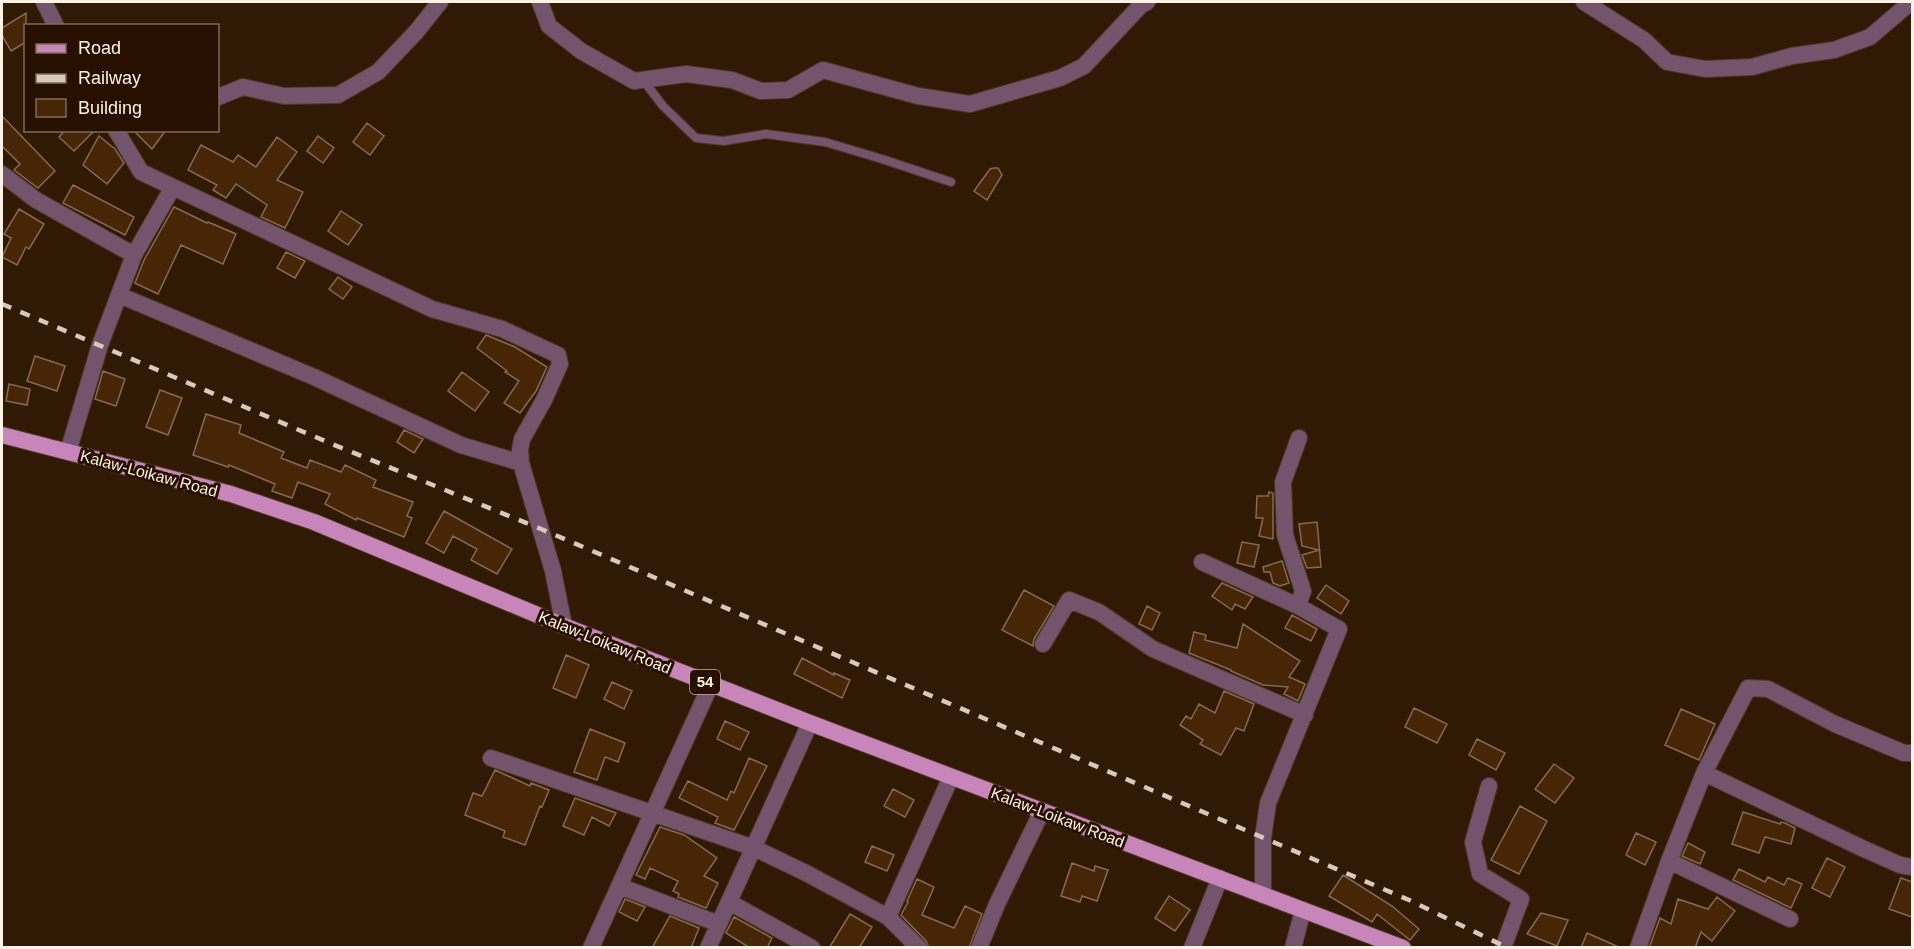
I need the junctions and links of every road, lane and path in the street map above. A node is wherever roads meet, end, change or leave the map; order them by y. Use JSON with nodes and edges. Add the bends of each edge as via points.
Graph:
{"nodes":[{"id":1,"x":44,"y":2,"type":"edge"},
{"id":2,"x":440,"y":2,"type":"edge"},
{"id":3,"x":540,"y":2,"type":"edge"},
{"id":4,"x":1147,"y":2,"type":"edge"},
{"id":5,"x":1584,"y":2,"type":"edge"},
{"id":6,"x":1911,"y":2,"type":"edge"},
{"id":7,"x":55,"y":24,"type":"edge"},
{"id":8,"x":642,"y":80,"type":"junction"},
{"id":9,"x":219,"y":97,"type":"edge"},
{"id":10,"x":119,"y":132,"type":"edge"},
{"id":11,"x":2,"y":174,"type":"edge"},
{"id":12,"x":951,"y":182,"type":"dead end"},
{"id":13,"x":172,"y":187,"type":"junction"},
{"id":14,"x":134,"y":255,"type":"junction"},
{"id":15,"x":119,"y":294,"type":"junction"},
{"id":16,"x":2,"y":435,"type":"edge"},
{"id":17,"x":1299,"y":438,"type":"dead end"},
{"id":18,"x":68,"y":452,"type":"junction"},
{"id":19,"x":521,"y":463,"type":"junction"},
{"id":20,"x":1202,"y":562,"type":"dead end"},
{"id":21,"x":1299,"y":606,"type":"junction"},
{"id":22,"x":564,"y":626,"type":"junction"},
{"id":23,"x":1043,"y":644,"type":"dead end"},
{"id":24,"x":711,"y":684,"type":"junction"},
{"id":25,"x":1305,"y":715,"type":"junction"},
{"id":26,"x":810,"y":723,"type":"junction"},
{"id":27,"x":1912,"y":753,"type":"edge"},
{"id":28,"x":491,"y":759,"type":"dead end"},
{"id":29,"x":1704,"y":773,"type":"junction"},
{"id":30,"x":951,"y":777,"type":"junction"},
{"id":31,"x":1489,"y":786,"type":"dead end"},
{"id":32,"x":1042,"y":811,"type":"junction"},
{"id":33,"x":652,"y":813,"type":"junction"},
{"id":34,"x":754,"y":848,"type":"junction"},
{"id":35,"x":1669,"y":861,"type":"junction"},
{"id":36,"x":1912,"y":867,"type":"edge"},
{"id":37,"x":1220,"y":878,"type":"junction"},
{"id":38,"x":619,"y":886,"type":"junction"},
{"id":39,"x":1263,"y":895,"type":"junction"},
{"id":40,"x":729,"y":902,"type":"junction"},
{"id":41,"x":1303,"y":910,"type":"junction"},
{"id":42,"x":888,"y":917,"type":"junction"},
{"id":43,"x":1790,"y":919,"type":"dead end"},
{"id":44,"x":719,"y":924,"type":"junction"},
{"id":45,"x":1401,"y":947,"type":"edge"},
{"id":46,"x":591,"y":948,"type":"edge"},
{"id":47,"x":708,"y":948,"type":"edge"},
{"id":48,"x":812,"y":948,"type":"edge"},
{"id":49,"x":919,"y":948,"type":"edge"},
{"id":50,"x":979,"y":948,"type":"edge"},
{"id":51,"x":1192,"y":948,"type":"edge"},
{"id":52,"x":1293,"y":948,"type":"edge"},
{"id":53,"x":1503,"y":948,"type":"edge"},
{"id":54,"x":1638,"y":948,"type":"edge"}],
"edges":[{"from":1,"to":7,"type":"street"},
{"from":2,"to":9,"type":"street","via":[[378,72],[338,95],[284,96],[243,87]]},
{"from":3,"to":8,"type":"street","via":[[549,26],[581,51],[634,81]]},
{"from":4,"to":8,"type":"street","via":[[1084,66],[1060,78],[970,104],[918,96],[823,70],[788,90],[761,91],[732,80],[686,74]]},
{"from":5,"to":6,"type":"street","via":[[1644,40],[1667,62],[1705,69],[1752,67],[1834,50],[1870,37]]},
{"from":8,"to":12,"type":"lane","via":[[696,138],[724,141],[766,134],[825,142]]},
{"from":10,"to":13,"type":"street","via":[[141,172]]},
{"from":11,"to":14,"type":"street","via":[[36,200]]},
{"from":13,"to":14,"type":"street"},
{"from":13,"to":19,"type":"street","via":[[432,309],[502,328],[558,355],[560,364],[522,439]]},
{"from":14,"to":15,"type":"street"},
{"from":15,"to":18,"type":"street"},
{"from":15,"to":19,"type":"street","via":[[461,445]]},
{"from":16,"to":18,"type":"main road","name":"Kalaw-Loikaw Road","number":"54"},
{"from":17,"to":21,"type":"street","via":[[1282,482],[1285,535],[1303,591]]},
{"from":18,"to":22,"type":"main road","name":"Kalaw-Loikaw Road","number":"54","via":[[231,494],[314,522]]},
{"from":19,"to":22,"type":"street","via":[[554,571]]},
{"from":20,"to":21,"type":"street"},
{"from":21,"to":25,"type":"street","via":[[1339,629]]},
{"from":22,"to":24,"type":"main road","name":"Kalaw-Loikaw Road","number":"54"},
{"from":23,"to":25,"type":"street","via":[[1069,600],[1099,612],[1153,649]]},
{"from":24,"to":26,"type":"main road","name":"Kalaw-Loikaw Road","number":"54"},
{"from":24,"to":33,"type":"street"},
{"from":25,"to":39,"type":"street","via":[[1268,803],[1263,838]]},
{"from":26,"to":30,"type":"main road","name":"Kalaw-Loikaw Road","number":"54"},
{"from":26,"to":34,"type":"street"},
{"from":27,"to":29,"type":"street","via":[[1835,724],[1768,689],[1748,688]]},
{"from":28,"to":33,"type":"street"},
{"from":29,"to":35,"type":"street"},
{"from":29,"to":36,"type":"street","via":[[1864,849]]},
{"from":30,"to":32,"type":"main road","name":"Kalaw-Loikaw Road","number":"54"},
{"from":30,"to":42,"type":"street"},
{"from":31,"to":53,"type":"street","via":[[1473,842],[1480,874],[1521,899]]},
{"from":32,"to":37,"type":"main road","name":"Kalaw-Loikaw Road","number":"54"},
{"from":32,"to":50,"type":"street"},
{"from":33,"to":34,"type":"street"},
{"from":33,"to":38,"type":"street"},
{"from":34,"to":40,"type":"street"},
{"from":34,"to":42,"type":"street"},
{"from":35,"to":43,"type":"street"},
{"from":35,"to":54,"type":"street"},
{"from":37,"to":39,"type":"main road","name":"Kalaw-Loikaw Road","number":"54"},
{"from":37,"to":51,"type":"street"},
{"from":38,"to":44,"type":"street"},
{"from":38,"to":46,"type":"street"},
{"from":39,"to":41,"type":"main road","name":"Kalaw-Loikaw Road","number":"54"},
{"from":40,"to":44,"type":"street"},
{"from":40,"to":48,"type":"street"},
{"from":41,"to":45,"type":"main road","name":"Kalaw-Loikaw Road","number":"54"},
{"from":41,"to":52,"type":"street"},
{"from":42,"to":49,"type":"street"},
{"from":44,"to":47,"type":"street"}]}
